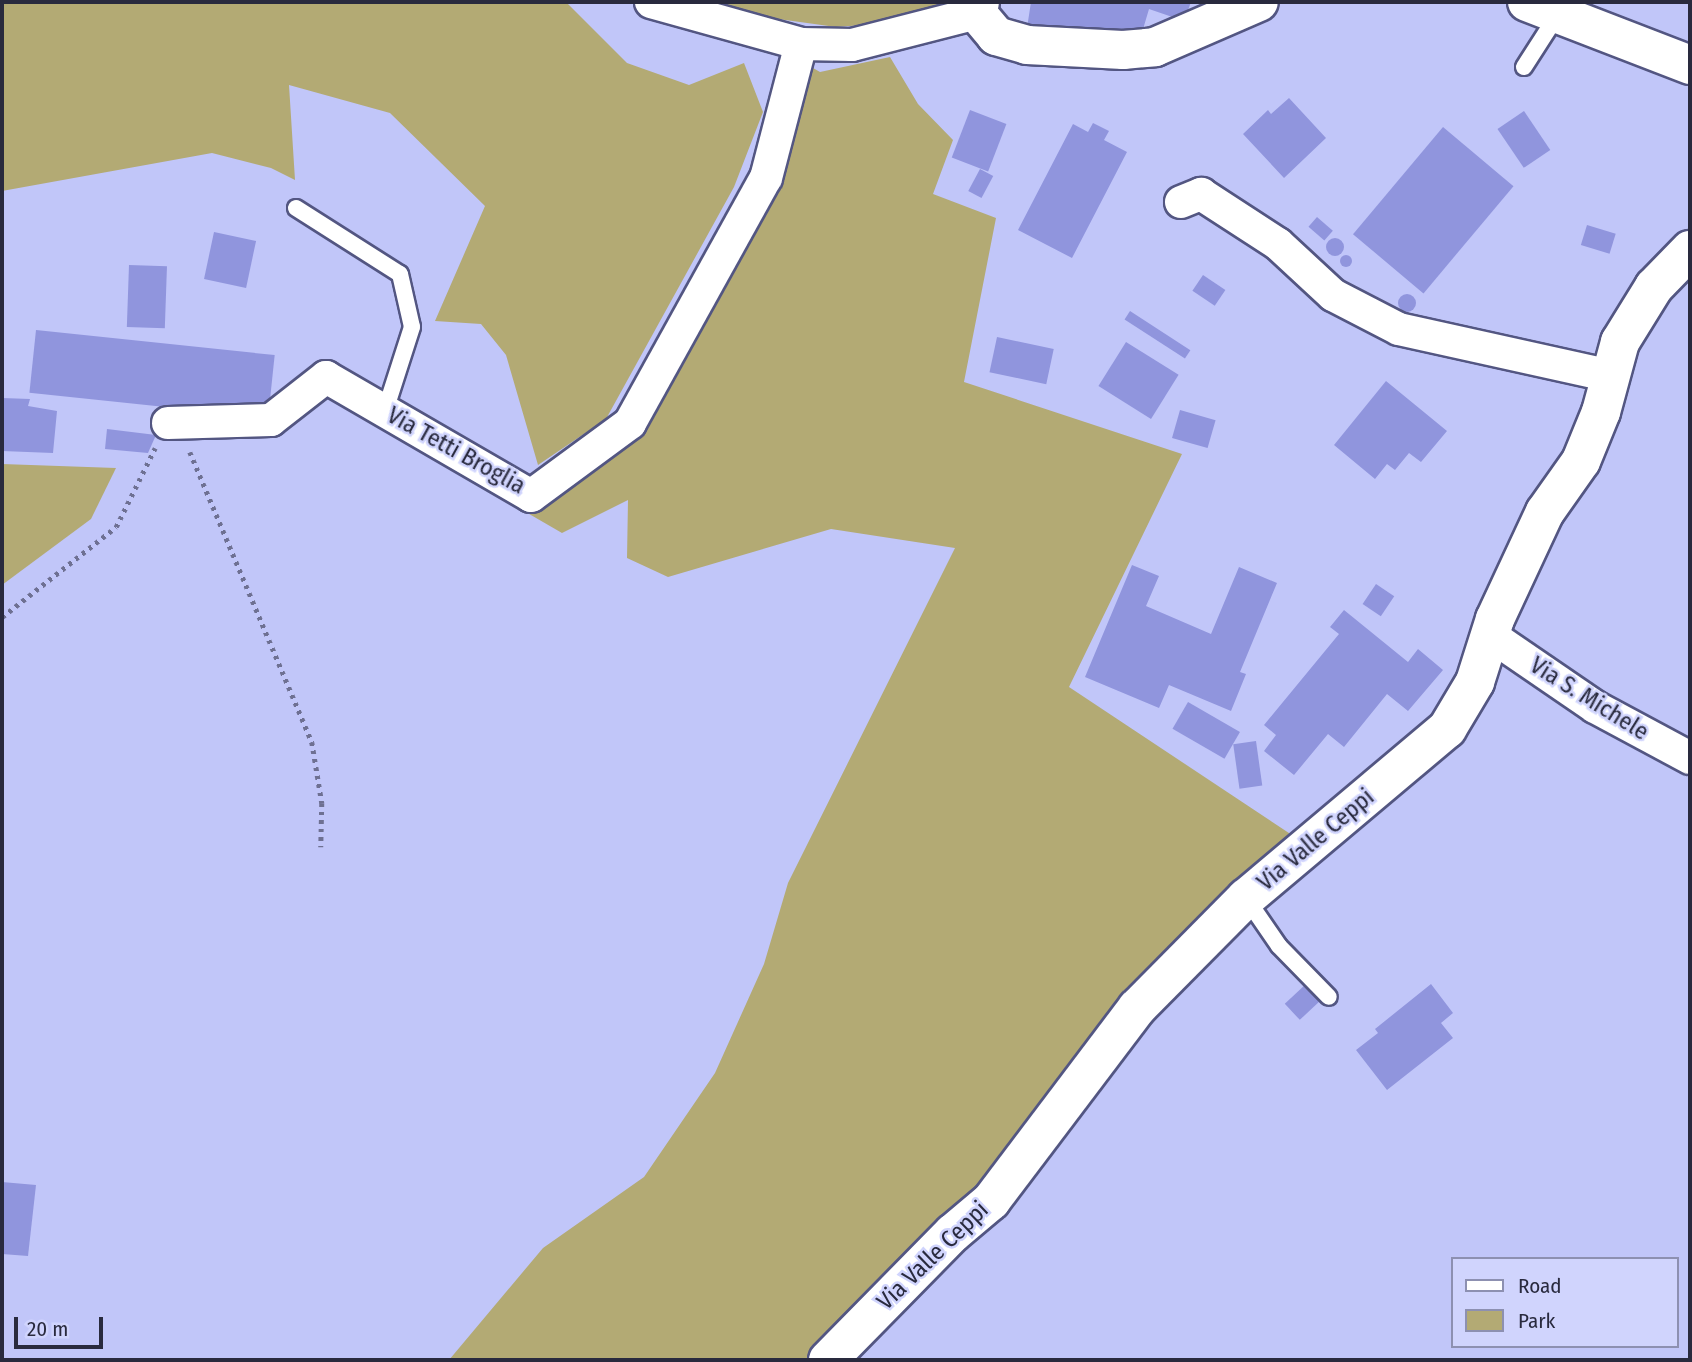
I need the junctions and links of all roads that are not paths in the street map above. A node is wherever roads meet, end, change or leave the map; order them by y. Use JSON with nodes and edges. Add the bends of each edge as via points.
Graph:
{"nodes":[{"id":1,"x":651,"y":2,"type":"edge"},
{"id":2,"x":1259,"y":2,"type":"edge"},
{"id":3,"x":978,"y":8,"type":"edge"},
{"id":4,"x":1543,"y":8,"type":"edge"},
{"id":5,"x":801,"y":44,"type":"junction"},
{"id":6,"x":1690,"y":65,"type":"edge"},
{"id":7,"x":1524,"y":67,"type":"dead end"},
{"id":8,"x":1181,"y":202,"type":"dead end"},
{"id":9,"x":296,"y":208,"type":"dead end"},
{"id":10,"x":1690,"y":250,"type":"edge"},
{"id":11,"x":1611,"y":376,"type":"junction"},
{"id":12,"x":385,"y":411,"type":"junction"},
{"id":13,"x":168,"y":423,"type":"road end"},
{"id":14,"x":1490,"y":635,"type":"junction"},
{"id":15,"x":1690,"y":758,"type":"edge"},
{"id":16,"x":1246,"y":898,"type":"junction"},
{"id":17,"x":1329,"y":997,"type":"dead end"},
{"id":18,"x":828,"y":1360,"type":"edge"}],
"edges":[{"from":1,"to":5,"type":"street"},
{"from":2,"to":3,"type":"street","via":[[1155,47],[1123,50],[1027,45],[996,36]]},
{"from":3,"to":5,"type":"street","via":[[852,45]]},
{"from":4,"to":6,"type":"street"},
{"from":4,"to":7,"type":"lane"},
{"from":5,"to":12,"type":"street","name":"Via Tetti Broglia","via":[[766,178],[630,423],[531,496]]},
{"from":8,"to":11,"type":"street","via":[[1200,194],[1278,244],[1333,295],[1399,329]]},
{"from":9,"to":12,"type":"lane","via":[[400,274],[412,327]]},
{"from":10,"to":11,"type":"street","name":"Via Valle Ceppi","via":[[1654,286],[1620,342]]},
{"from":11,"to":14,"type":"street","name":"Via Valle Ceppi","via":[[1581,461],[1545,512]]},
{"from":12,"to":13,"type":"street","name":"Via Tetti Broglia","via":[[326,377],[271,420]]},
{"from":14,"to":15,"type":"street","name":"Via S. Michele","via":[[1595,707]]},
{"from":14,"to":16,"type":"street","name":"Via Valle Ceppi","via":[[1475,682],[1447,729]]},
{"from":16,"to":17,"type":"lane","via":[[1279,946]]},
{"from":16,"to":18,"type":"street","name":"Via Valle Ceppi","via":[[1137,1008],[990,1201]]}]}
